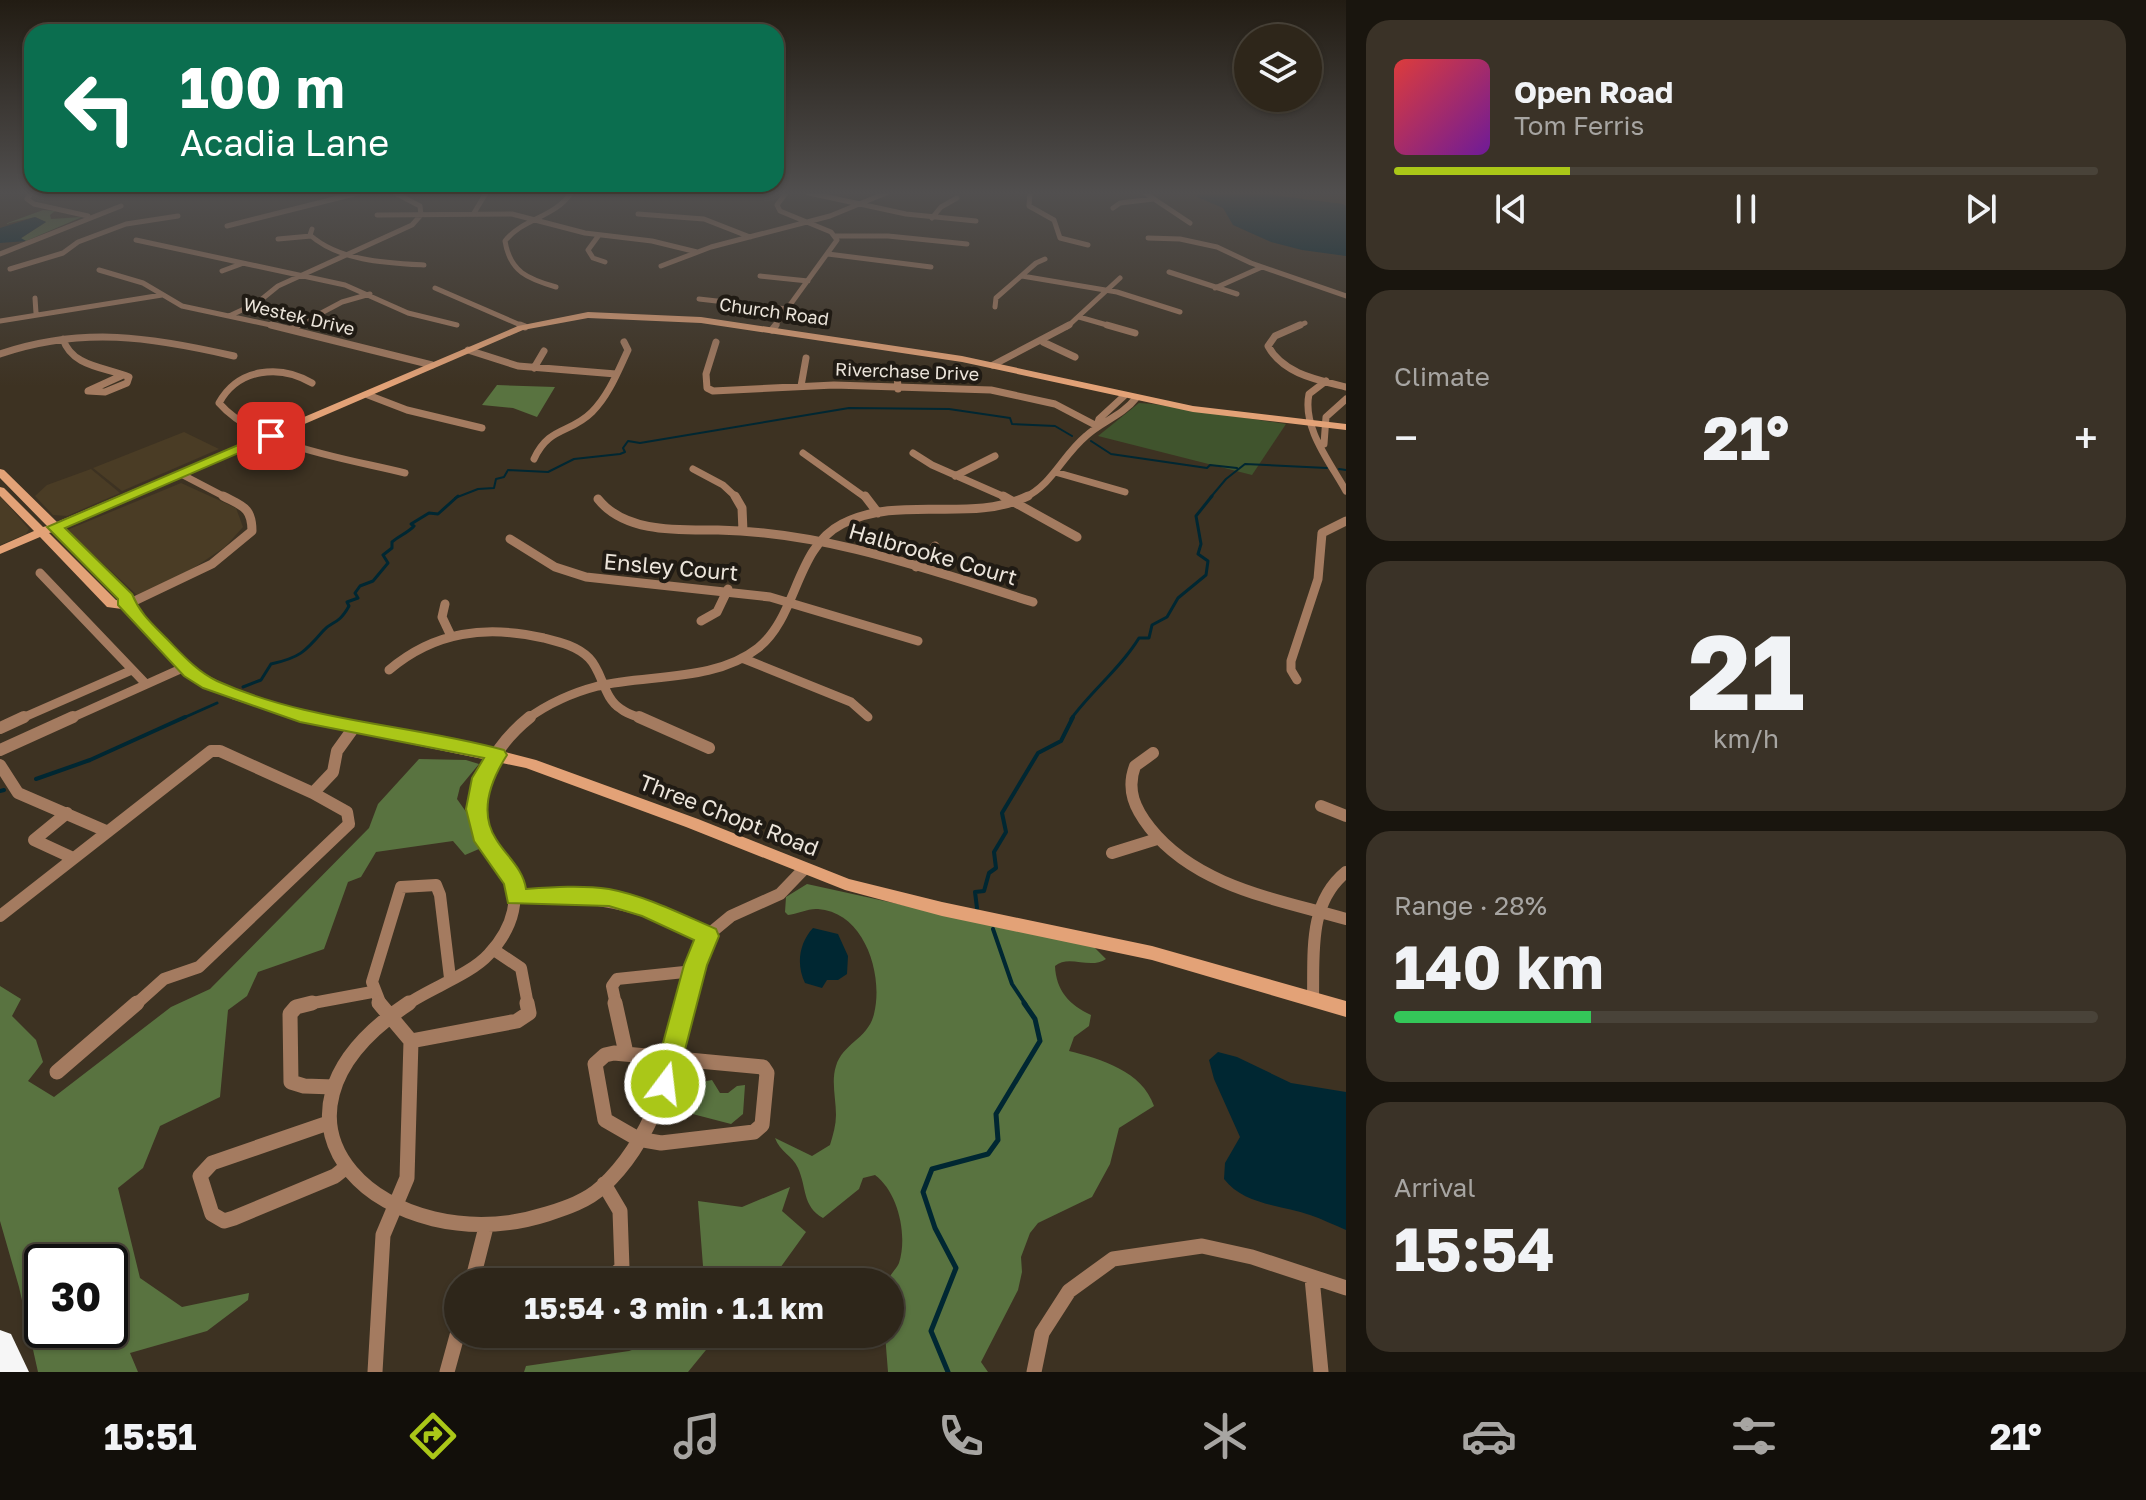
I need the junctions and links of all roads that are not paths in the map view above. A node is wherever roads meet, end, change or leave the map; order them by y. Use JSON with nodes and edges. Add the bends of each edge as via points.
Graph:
{"nodes":[{"id":1,"x":50,"y":257,"type":"edge"},
{"id":2,"x":215,"y":257,"type":"edge"},
{"id":3,"x":343,"y":257,"type":"edge"},
{"id":4,"x":370,"y":257,"type":"edge"},
{"id":5,"x":507,"y":257,"type":"edge"},
{"id":6,"x":592,"y":257,"type":"edge"},
{"id":7,"x":684,"y":257,"type":"edge"},
{"id":8,"x":826,"y":257,"type":"edge"},
{"id":9,"x":852,"y":257,"type":"edge"},
{"id":10,"x":1238,"y":257,"type":"edge"},
{"id":11,"x":1045,"y":259,"type":"dead end"},
{"id":12,"x":605,"y":262,"type":"dead end"},
{"id":13,"x":243,"y":263,"type":"junction"},
{"id":14,"x":424,"y":265,"type":"dead end"},
{"id":15,"x":661,"y":266,"type":"dead end"},
{"id":16,"x":931,"y":267,"type":"dead end"},
{"id":17,"x":1262,"y":267,"type":"junction"},
{"id":18,"x":10,"y":269,"type":"dead end"},
{"id":19,"x":99,"y":270,"type":"dead end"},
{"id":20,"x":222,"y":271,"type":"dead end"},
{"id":21,"x":1169,"y":272,"type":"dead end"},
{"id":22,"x":302,"y":275,"type":"junction"},
{"id":23,"x":760,"y":276,"type":"dead end"},
{"id":24,"x":1022,"y":276,"type":"junction"},
{"id":25,"x":1120,"y":278,"type":"dead end"},
{"id":26,"x":808,"y":281,"type":"junction"},
{"id":27,"x":556,"y":287,"type":"dead end"},
{"id":28,"x":435,"y":288,"type":"dead end"},
{"id":29,"x":1215,"y":288,"type":"junction"},
{"id":30,"x":1107,"y":290,"type":"junction"},
{"id":31,"x":370,"y":294,"type":"junction"},
{"id":32,"x":1237,"y":294,"type":"dead end"},
{"id":33,"x":162,"y":295,"type":"junction"},
{"id":34,"x":1346,"y":296,"type":"edge"},
{"id":35,"x":35,"y":298,"type":"dead end"},
{"id":36,"x":699,"y":299,"type":"dead end"},
{"id":37,"x":995,"y":307,"type":"dead end"},
{"id":38,"x":787,"y":309,"type":"junction"},
{"id":39,"x":1180,"y":312,"type":"dead end"},
{"id":40,"x":36,"y":313,"type":"junction"},
{"id":41,"x":229,"y":316,"type":"junction"},
{"id":42,"x":1079,"y":317,"type":"junction"},
{"id":43,"x":0,"y":321,"type":"edge"},
{"id":44,"x":1305,"y":323,"type":"dead end"},
{"id":45,"x":457,"y":325,"type":"dead end"},
{"id":46,"x":525,"y":327,"type":"junction"},
{"id":47,"x":291,"y":329,"type":"junction"},
{"id":48,"x":772,"y":330,"type":"junction"},
{"id":49,"x":1135,"y":333,"type":"dead end"},
{"id":50,"x":63,"y":339,"type":"junction"},
{"id":51,"x":624,"y":342,"type":"dead end"},
{"id":52,"x":716,"y":342,"type":"dead end"},
{"id":53,"x":1043,"y":342,"type":"junction"},
{"id":54,"x":468,"y":350,"type":"junction"},
{"id":55,"x":544,"y":351,"type":"dead end"},
{"id":56,"x":0,"y":354,"type":"edge"},
{"id":57,"x":234,"y":356,"type":"dead end"},
{"id":58,"x":1075,"y":357,"type":"dead end"},
{"id":59,"x":806,"y":358,"type":"dead end"},
{"id":60,"x":434,"y":364,"type":"junction"},
{"id":61,"x":993,"y":365,"type":"junction"},
{"id":62,"x":534,"y":368,"type":"junction"},
{"id":63,"x":897,"y":373,"type":"dead end"},
{"id":64,"x":616,"y":374,"type":"junction"},
{"id":65,"x":123,"y":375,"type":"junction"},
{"id":66,"x":1326,"y":381,"type":"junction"},
{"id":67,"x":312,"y":383,"type":"dead end"},
{"id":68,"x":801,"y":386,"type":"junction"},
{"id":69,"x":1346,"y":387,"type":"edge"},
{"id":70,"x":898,"y":389,"type":"junction"},
{"id":71,"x":368,"y":395,"type":"junction"},
{"id":72,"x":1124,"y":396,"type":"junction"},
{"id":73,"x":1136,"y":398,"type":"junction"},
{"id":74,"x":1346,"y":399,"type":"edge"},
{"id":75,"x":1309,"y":423,"type":"junction"},
{"id":76,"x":1322,"y":425,"type":"junction"},
{"id":77,"x":1097,"y":426,"type":"junction"},
{"id":78,"x":1346,"y":427,"type":"edge"},
{"id":79,"x":482,"y":428,"type":"dead end"},
{"id":80,"x":271,"y":436,"type":"junction"},
{"id":81,"x":1324,"y":446,"type":"junction"},
{"id":82,"x":803,"y":453,"type":"dead end"},
{"id":83,"x":913,"y":453,"type":"dead end"},
{"id":84,"x":995,"y":456,"type":"dead end"},
{"id":85,"x":534,"y":459,"type":"dead end"},
{"id":86,"x":693,"y":469,"type":"dead end"},
{"id":87,"x":0,"y":472,"type":"edge"},
{"id":88,"x":1055,"y":472,"type":"junction"},
{"id":89,"x":405,"y":473,"type":"dead end"},
{"id":90,"x":181,"y":474,"type":"junction"},
{"id":91,"x":955,"y":476,"type":"junction"},
{"id":92,"x":0,"y":490,"type":"edge"},
{"id":93,"x":1346,"y":491,"type":"edge"},
{"id":94,"x":1125,"y":492,"type":"dead end"},
{"id":95,"x":598,"y":499,"type":"dead end"},
{"id":96,"x":1011,"y":502,"type":"junction"},
{"id":97,"x":878,"y":513,"type":"junction"},
{"id":98,"x":1346,"y":521,"type":"edge"},
{"id":99,"x":55,"y":527,"type":"junction"},
{"id":100,"x":743,"y":531,"type":"junction"},
{"id":101,"x":40,"y":533,"type":"junction"},
{"id":102,"x":1077,"y":537,"type":"dead end"},
{"id":103,"x":510,"y":539,"type":"dead end"},
{"id":104,"x":824,"y":541,"type":"junction"},
{"id":105,"x":935,"y":546,"type":"dead end"},
{"id":106,"x":0,"y":550,"type":"edge"},
{"id":107,"x":916,"y":567,"type":"junction"},
{"id":108,"x":40,"y":573,"type":"dead end"},
{"id":109,"x":728,"y":589,"type":"junction"},
{"id":110,"x":791,"y":601,"type":"junction"},
{"id":111,"x":1033,"y":602,"type":"dead end"},
{"id":112,"x":445,"y":604,"type":"dead end"},
{"id":113,"x":126,"y":605,"type":"junction"},
{"id":114,"x":701,"y":621,"type":"dead end"},
{"id":115,"x":450,"y":634,"type":"junction"},
{"id":116,"x":918,"y":641,"type":"dead end"},
{"id":117,"x":742,"y":658,"type":"junction"},
{"id":118,"x":185,"y":667,"type":"junction"},
{"id":119,"x":132,"y":670,"type":"junction"},
{"id":120,"x":389,"y":670,"type":"dead end"},
{"id":121,"x":1297,"y":680,"type":"dead end"},
{"id":122,"x":146,"y":684,"type":"junction"},
{"id":123,"x":604,"y":685,"type":"junction"},
{"id":124,"x":868,"y":717,"type":"dead end"},
{"id":125,"x":355,"y":726,"type":"junction"},
{"id":126,"x":0,"y":728,"type":"edge"},
{"id":127,"x":709,"y":748,"type":"dead end"},
{"id":128,"x":0,"y":750,"type":"edge"},
{"id":129,"x":1153,"y":753,"type":"dead end"},
{"id":130,"x":497,"y":755,"type":"junction"},
{"id":131,"x":0,"y":765,"type":"edge"},
{"id":132,"x":313,"y":793,"type":"junction"},
{"id":133,"x":1321,"y":806,"type":"dead end"},
{"id":134,"x":67,"y":813,"type":"junction"},
{"id":135,"x":1346,"y":816,"type":"edge"},
{"id":136,"x":106,"y":831,"type":"junction"},
{"id":137,"x":1157,"y":839,"type":"junction"},
{"id":138,"x":1112,"y":853,"type":"dead end"},
{"id":139,"x":73,"y":858,"type":"junction"},
{"id":140,"x":804,"y":869,"type":"junction"},
{"id":141,"x":1346,"y":872,"type":"edge"},
{"id":142,"x":515,"y":897,"type":"junction"},
{"id":143,"x":1320,"y":911,"type":"junction"},
{"id":144,"x":0,"y":916,"type":"edge"},
{"id":145,"x":1346,"y":919,"type":"edge"},
{"id":146,"x":708,"y":936,"type":"junction"},
{"id":147,"x":494,"y":950,"type":"junction"},
{"id":148,"x":694,"y":971,"type":"junction"},
{"id":149,"x":450,"y":978,"type":"junction"},
{"id":150,"x":372,"y":992,"type":"junction"},
{"id":151,"x":1313,"y":998,"type":"junction"},
{"id":152,"x":1346,"y":1009,"type":"edge"},
{"id":153,"x":389,"y":1016,"type":"junction"},
{"id":154,"x":411,"y":1041,"type":"junction"},
{"id":155,"x":626,"y":1053,"type":"junction"},
{"id":156,"x":672,"y":1058,"type":"junction"},
{"id":157,"x":57,"y":1072,"type":"dead end"},
{"id":158,"x":334,"y":1087,"type":"junction"},
{"id":159,"x":328,"y":1123,"type":"junction"},
{"id":160,"x":638,"y":1139,"type":"junction"},
{"id":161,"x":345,"y":1168,"type":"junction"},
{"id":162,"x":604,"y":1184,"type":"junction"},
{"id":163,"x":394,"y":1205,"type":"junction"},
{"id":164,"x":486,"y":1227,"type":"junction"},
{"id":165,"x":476,"y":1268,"type":"edge"},
{"id":166,"x":622,"y":1268,"type":"edge"},
{"id":167,"x":1312,"y":1278,"type":"junction"},
{"id":168,"x":1346,"y":1288,"type":"edge"},
{"id":169,"x":0,"y":1345,"type":"edge"},
{"id":170,"x":454,"y":1348,"type":"edge"},
{"id":171,"x":13,"y":1372,"type":"edge"},
{"id":172,"x":375,"y":1372,"type":"edge"},
{"id":173,"x":447,"y":1372,"type":"edge"},
{"id":174,"x":1034,"y":1372,"type":"edge"},
{"id":175,"x":1321,"y":1372,"type":"edge"}],
"edges":[{"from":1,"to":18,"type":"street"},
{"from":2,"to":13,"type":"street"},
{"from":3,"to":22,"type":"street"},
{"from":4,"to":14,"type":"street"},
{"from":5,"to":27,"type":"street","via":[[523,276]]},
{"from":6,"to":12,"type":"street"},
{"from":7,"to":15,"type":"street"},
{"from":8,"to":26,"type":"street"},
{"from":9,"to":16,"type":"street"},
{"from":10,"to":17,"type":"street"},
{"from":11,"to":24,"type":"street"},
{"from":13,"to":20,"type":"street"},
{"from":13,"to":22,"type":"street"},
{"from":17,"to":29,"type":"street"},
{"from":17,"to":34,"type":"street"},
{"from":19,"to":33,"type":"street","name":"Westek Drive","via":[[139,281]]},
{"from":21,"to":29,"type":"street"},
{"from":22,"to":31,"type":"street"},
{"from":22,"to":41,"type":"street"},
{"from":23,"to":26,"type":"street"},
{"from":24,"to":30,"type":"street"},
{"from":24,"to":37,"type":"street","via":[[996,298]]},
{"from":25,"to":30,"type":"street"},
{"from":26,"to":38,"type":"street"},
{"from":28,"to":46,"type":"street"},
{"from":29,"to":32,"type":"street"},
{"from":30,"to":39,"type":"street"},
{"from":30,"to":42,"type":"street"},
{"from":31,"to":45,"type":"street","via":[[408,313]]},
{"from":31,"to":47,"type":"street","via":[[342,302]]},
{"from":33,"to":40,"type":"street"},
{"from":33,"to":41,"type":"street","name":"Westek Drive","via":[[182,306]]},
{"from":35,"to":40,"type":"street"},
{"from":36,"to":38,"type":"street"},
{"from":38,"to":48,"type":"street"},
{"from":40,"to":43,"type":"street"},
{"from":41,"to":47,"type":"street","name":"Westek Drive"},
{"from":42,"to":49,"type":"street"},
{"from":42,"to":53,"type":"street"},
{"from":44,"to":66,"type":"street","via":[[1271,339],[1268,350],[1288,367]]},
{"from":46,"to":48,"type":"main road","name":"Church Road","via":[[575,316],[624,315]]},
{"from":46,"to":54,"type":"main road","name":"Church Road"},
{"from":47,"to":60,"type":"street","name":"Westek Drive"},
{"from":48,"to":61,"type":"main road","name":"Church Road"},
{"from":50,"to":56,"type":"street"},
{"from":50,"to":57,"type":"street","via":[[136,335]]},
{"from":50,"to":65,"type":"street","via":[[65,351],[74,359]]},
{"from":51,"to":64,"type":"street","via":[[628,350]]},
{"from":52,"to":68,"type":"street","name":"Riverchase Drive","via":[[705,377],[710,390]]},
{"from":53,"to":58,"type":"street"},
{"from":53,"to":61,"type":"street"},
{"from":54,"to":60,"type":"main road","name":"Church Road"},
{"from":54,"to":62,"type":"street"},
{"from":55,"to":62,"type":"street"},
{"from":59,"to":68,"type":"street"},
{"from":60,"to":71,"type":"main road","name":"Church Road"},
{"from":61,"to":72,"type":"main road","name":"Church Road"},
{"from":62,"to":64,"type":"street"},
{"from":63,"to":70,"type":"street"},
{"from":64,"to":85,"type":"street","via":[[591,413],[543,438]]},
{"from":65,"to":65,"type":"street","via":[[130,381],[105,392],[88,391]]},
{"from":66,"to":69,"type":"street"},
{"from":66,"to":75,"type":"street","via":[[1306,400]]},
{"from":67,"to":80,"type":"street","via":[[271,369],[223,394],[219,403],[225,414]]},
{"from":68,"to":70,"type":"street","name":"Riverchase Drive"},
{"from":70,"to":77,"type":"street","name":"Riverchase Drive","via":[[1009,392],[1055,404]]},
{"from":71,"to":79,"type":"street"},
{"from":71,"to":80,"type":"main road","name":"Church Road"},
{"from":72,"to":73,"type":"main road","name":"Church Road"},
{"from":72,"to":77,"type":"street"},
{"from":73,"to":75,"type":"main road","name":"Church Road"},
{"from":73,"to":77,"type":"street","via":[[1122,415]]},
{"from":74,"to":76,"type":"street","via":[[1329,409]]},
{"from":75,"to":76,"type":"main road","name":"Church Road"},
{"from":75,"to":81,"type":"street"},
{"from":76,"to":78,"type":"main road","name":"Church Road"},
{"from":76,"to":81,"type":"street"},
{"from":77,"to":88,"type":"street"},
{"from":80,"to":89,"type":"street"},
{"from":80,"to":90,"type":"main road","name":"Church Road"},
{"from":81,"to":93,"type":"street"},
{"from":82,"to":97,"type":"street","via":[[862,493]]},
{"from":83,"to":91,"type":"street"},
{"from":84,"to":91,"type":"street"},
{"from":86,"to":100,"type":"street","via":[[737,498],[745,515]]},
{"from":87,"to":99,"type":"main road","name":"Three Chopt Road"},
{"from":88,"to":94,"type":"street"},
{"from":88,"to":96,"type":"street","via":[[1041,489]]},
{"from":90,"to":99,"type":"main road","name":"Church Road"},
{"from":90,"to":113,"type":"street","via":[[245,508],[252,517],[252,531],[174,586]]},
{"from":91,"to":96,"type":"street"},
{"from":92,"to":101,"type":"main road","name":"Three Chopt Road"},
{"from":95,"to":100,"type":"street","name":"Halbrooke Court","via":[[603,508],[637,524]]},
{"from":96,"to":97,"type":"street"},
{"from":96,"to":102,"type":"street"},
{"from":97,"to":104,"type":"street","via":[[839,526]]},
{"from":98,"to":121,"type":"street","via":[[1327,528],[1321,537],[1318,579],[1291,661]]},
{"from":99,"to":101,"type":"main road","name":"Church Road"},
{"from":99,"to":113,"type":"main road","name":"Three Chopt Road","via":[[127,598]]},
{"from":100,"to":104,"type":"street","name":"Halbrooke Court"},
{"from":101,"to":106,"type":"main road","name":"Church Road"},
{"from":101,"to":113,"type":"main road","name":"Three Chopt Road","via":[[112,604]]},
{"from":103,"to":109,"type":"street","name":"Ensley Court","via":[[553,566],[588,577],[657,589]]},
{"from":104,"to":107,"type":"street","name":"Halbrooke Court"},
{"from":104,"to":110,"type":"street"},
{"from":105,"to":107,"type":"street"},
{"from":107,"to":111,"type":"street","name":"Halbrooke Court"},
{"from":108,"to":119,"type":"street"},
{"from":109,"to":110,"type":"street","name":"Ensley Court"},
{"from":109,"to":114,"type":"street","via":[[717,612]]},
{"from":110,"to":116,"type":"street","name":"Ensley Court"},
{"from":110,"to":117,"type":"street","via":[[773,635]]},
{"from":112,"to":115,"type":"street","via":[[442,617]]},
{"from":113,"to":118,"type":"main road","name":"Three Chopt Road"},
{"from":115,"to":120,"type":"street","via":[[415,648]]},
{"from":115,"to":123,"type":"street","via":[[502,630],[563,643],[592,661]]},
{"from":117,"to":123,"type":"street","via":[[710,669]]},
{"from":117,"to":124,"type":"street","via":[[851,702]]},
{"from":118,"to":122,"type":"street"},
{"from":118,"to":125,"type":"main road","name":"Three Chopt Road","via":[[209,684],[275,709]]},
{"from":119,"to":122,"type":"street"},
{"from":119,"to":126,"type":"street"},
{"from":122,"to":128,"type":"street"},
{"from":123,"to":127,"type":"street","via":[[620,709]]},
{"from":123,"to":130,"type":"street","via":[[542,708]]},
{"from":125,"to":130,"type":"main road","name":"Three Chopt Road"},
{"from":125,"to":132,"type":"street","via":[[337,751],[333,772]]},
{"from":129,"to":137,"type":"street","via":[[1135,766],[1131,786],[1136,809]]},
{"from":130,"to":140,"type":"main road","name":"Three Chopt Road","via":[[692,823]]},
{"from":130,"to":142,"type":"street","via":[[482,778],[477,809],[485,841],[515,884]]},
{"from":131,"to":134,"type":"street","via":[[18,793]]},
{"from":132,"to":136,"type":"street","via":[[215,750]]},
{"from":132,"to":157,"type":"street","via":[[347,812],[349,824],[199,967],[164,979]]},
{"from":133,"to":135,"type":"street"},
{"from":134,"to":136,"type":"street"},
{"from":134,"to":139,"type":"street","via":[[34,840]]},
{"from":136,"to":139,"type":"street"},
{"from":137,"to":138,"type":"street"},
{"from":137,"to":143,"type":"street","via":[[1190,865],[1224,882]]},
{"from":139,"to":144,"type":"street"},
{"from":140,"to":146,"type":"street","via":[[786,891],[732,915]]},
{"from":140,"to":151,"type":"main road","name":"Three Chopt Road","via":[[896,898],[1152,953]]},
{"from":141,"to":143,"type":"street","via":[[1323,892]]},
{"from":142,"to":146,"type":"street","via":[[609,898],[649,909]]},
{"from":142,"to":147,"type":"street","via":[[512,921]]},
{"from":143,"to":145,"type":"street"},
{"from":143,"to":151,"type":"street"},
{"from":146,"to":148,"type":"street"},
{"from":147,"to":149,"type":"street"},
{"from":147,"to":154,"type":"street","via":[[521,968],[529,1013],[517,1021]]},
{"from":148,"to":155,"type":"street","via":[[614,982]]},
{"from":148,"to":156,"type":"street"},
{"from":149,"to":150,"type":"street","via":[[436,885],[404,886]]},
{"from":149,"to":153,"type":"street"},
{"from":150,"to":153,"type":"street"},
{"from":150,"to":158,"type":"street","via":[[304,1004],[290,1014],[291,1082]]},
{"from":151,"to":152,"type":"main road","name":"Three Chopt Road"},
{"from":153,"to":154,"type":"street"},
{"from":153,"to":158,"type":"street","via":[[356,1045]]},
{"from":154,"to":163,"type":"street","via":[[407,1178]]},
{"from":155,"to":156,"type":"street"},
{"from":155,"to":160,"type":"street","via":[[605,1055],[594,1069],[605,1120]]},
{"from":156,"to":160,"type":"street"},
{"from":156,"to":160,"type":"street","via":[[763,1067],[767,1073],[762,1125],[754,1132],[661,1143]]},
{"from":158,"to":159,"type":"street"},
{"from":159,"to":161,"type":"street"},
{"from":159,"to":161,"type":"street","via":[[205,1168],[200,1176],[212,1214],[224,1221],[234,1218]]},
{"from":160,"to":162,"type":"street"},
{"from":161,"to":163,"type":"street","via":[[360,1185]]},
{"from":162,"to":164,"type":"street","via":[[563,1209]]},
{"from":162,"to":166,"type":"street","via":[[620,1211]]},
{"from":163,"to":164,"type":"street","via":[[446,1222]]},
{"from":163,"to":172,"type":"street","via":[[383,1235]]},
{"from":164,"to":165,"type":"street"},
{"from":167,"to":168,"type":"street"},
{"from":167,"to":174,"type":"street","via":[[1202,1246],[1113,1259],[1069,1291],[1042,1333]]},
{"from":167,"to":175,"type":"street"},
{"from":169,"to":171,"type":"highway"},
{"from":170,"to":173,"type":"street"}]}
